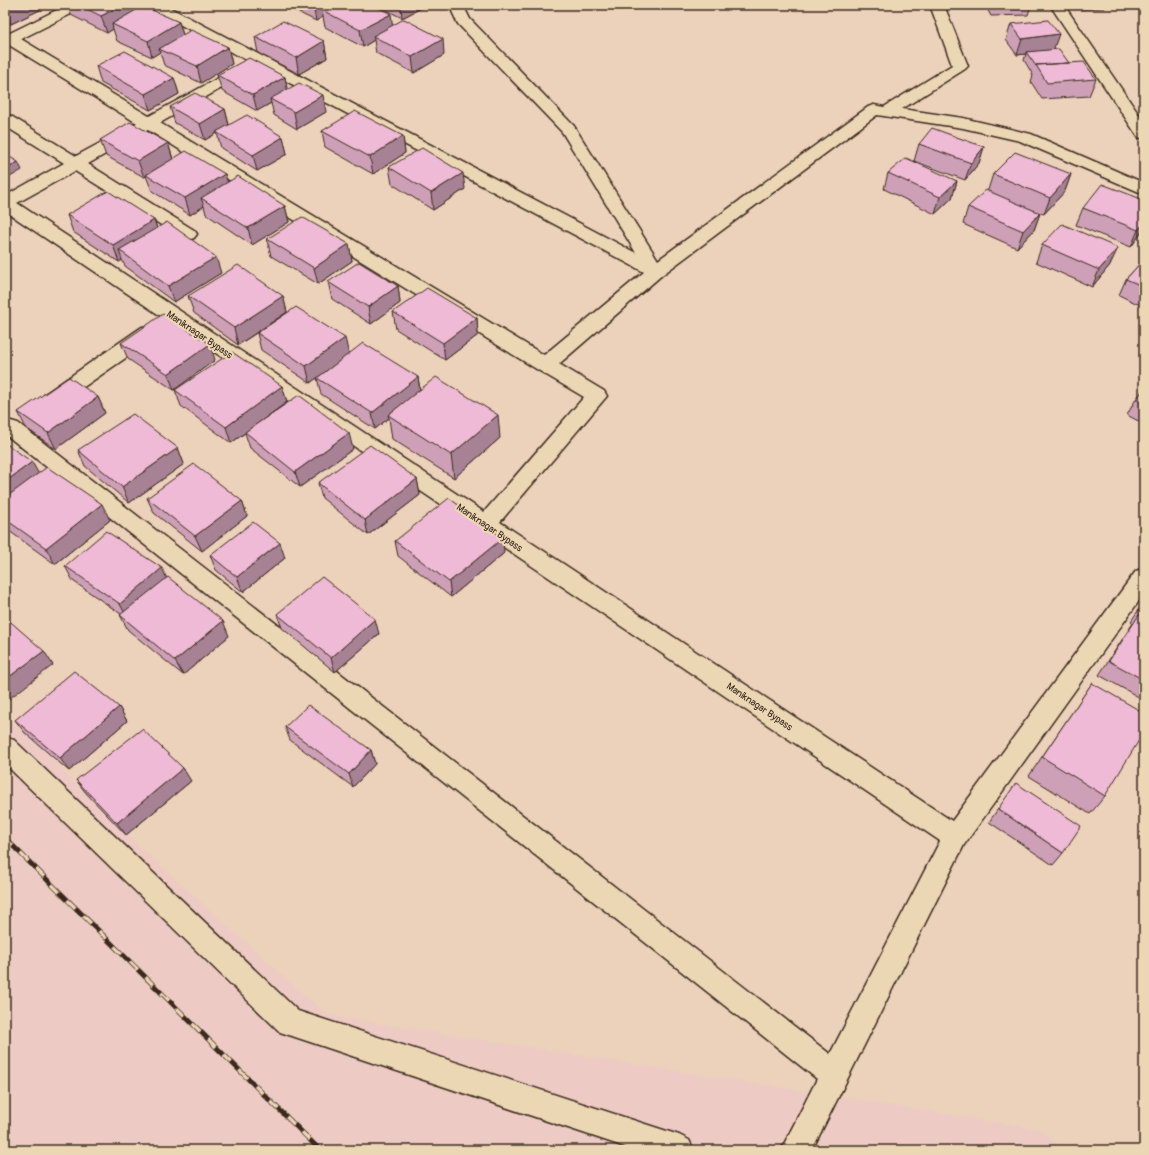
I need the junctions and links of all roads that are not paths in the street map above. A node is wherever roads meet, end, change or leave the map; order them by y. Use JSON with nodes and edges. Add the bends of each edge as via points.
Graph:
{"nodes":[{"id":1,"x":78,"y":5,"type":"edge"},
{"id":2,"x":154,"y":5,"type":"edge"},
{"id":3,"x":456,"y":5,"type":"edge"},
{"id":4,"x":937,"y":5,"type":"edge"},
{"id":5,"x":1057,"y":5,"type":"edge"},
{"id":6,"x":7,"y":38,"type":"edge"},
{"id":7,"x":260,"y":61,"type":"junction"},
{"id":8,"x":887,"y":112,"type":"junction"},
{"id":9,"x":5,"y":119,"type":"edge"},
{"id":10,"x":148,"y":123,"type":"junction"},
{"id":11,"x":1144,"y":134,"type":"edge"},
{"id":12,"x":75,"y":164,"type":"junction"},
{"id":13,"x":1144,"y":189,"type":"edge"},
{"id":14,"x":5,"y":203,"type":"edge"},
{"id":15,"x":188,"y":234,"type":"dead end"},
{"id":16,"x":656,"y":271,"type":"junction"},
{"id":17,"x":173,"y":316,"type":"junction"},
{"id":18,"x":545,"y":365,"type":"junction"},
{"id":19,"x":19,"y":422,"type":"edge"},
{"id":20,"x":486,"y":524,"type":"junction"},
{"id":21,"x":1144,"y":577,"type":"edge"},
{"id":22,"x":5,"y":748,"type":"edge"},
{"id":23,"x":955,"y":837,"type":"junction"},
{"id":24,"x":834,"y":1075,"type":"junction"},
{"id":25,"x":679,"y":1150,"type":"edge"},
{"id":26,"x":796,"y":1150,"type":"edge"}],
"edges":[{"from":1,"to":6,"type":"street"},
{"from":2,"to":7,"type":"street"},
{"from":3,"to":16,"type":"street","via":[[463,21],[568,129]]},
{"from":4,"to":8,"type":"street","via":[[960,66]]},
{"from":5,"to":11,"type":"street"},
{"from":6,"to":10,"type":"street"},
{"from":7,"to":10,"type":"street"},
{"from":7,"to":16,"type":"street"},
{"from":8,"to":13,"type":"street","via":[[963,123],[1025,137]]},
{"from":8,"to":16,"type":"street","via":[[874,110]]},
{"from":9,"to":12,"type":"street"},
{"from":10,"to":12,"type":"street"},
{"from":10,"to":18,"type":"street"},
{"from":12,"to":14,"type":"street"},
{"from":12,"to":15,"type":"street"},
{"from":14,"to":17,"type":"street","name":"Maniknagar Bypass"},
{"from":16,"to":18,"type":"street"},
{"from":17,"to":19,"type":"street"},
{"from":17,"to":20,"type":"street","name":"Maniknagar Bypass"},
{"from":18,"to":20,"type":"street","via":[[597,396]]},
{"from":19,"to":24,"type":"street"},
{"from":20,"to":23,"type":"street","name":"Maniknagar Bypass"},
{"from":21,"to":23,"type":"street"},
{"from":22,"to":25,"type":"street","via":[[290,1022]]},
{"from":23,"to":24,"type":"street"},
{"from":24,"to":26,"type":"street"}]}
